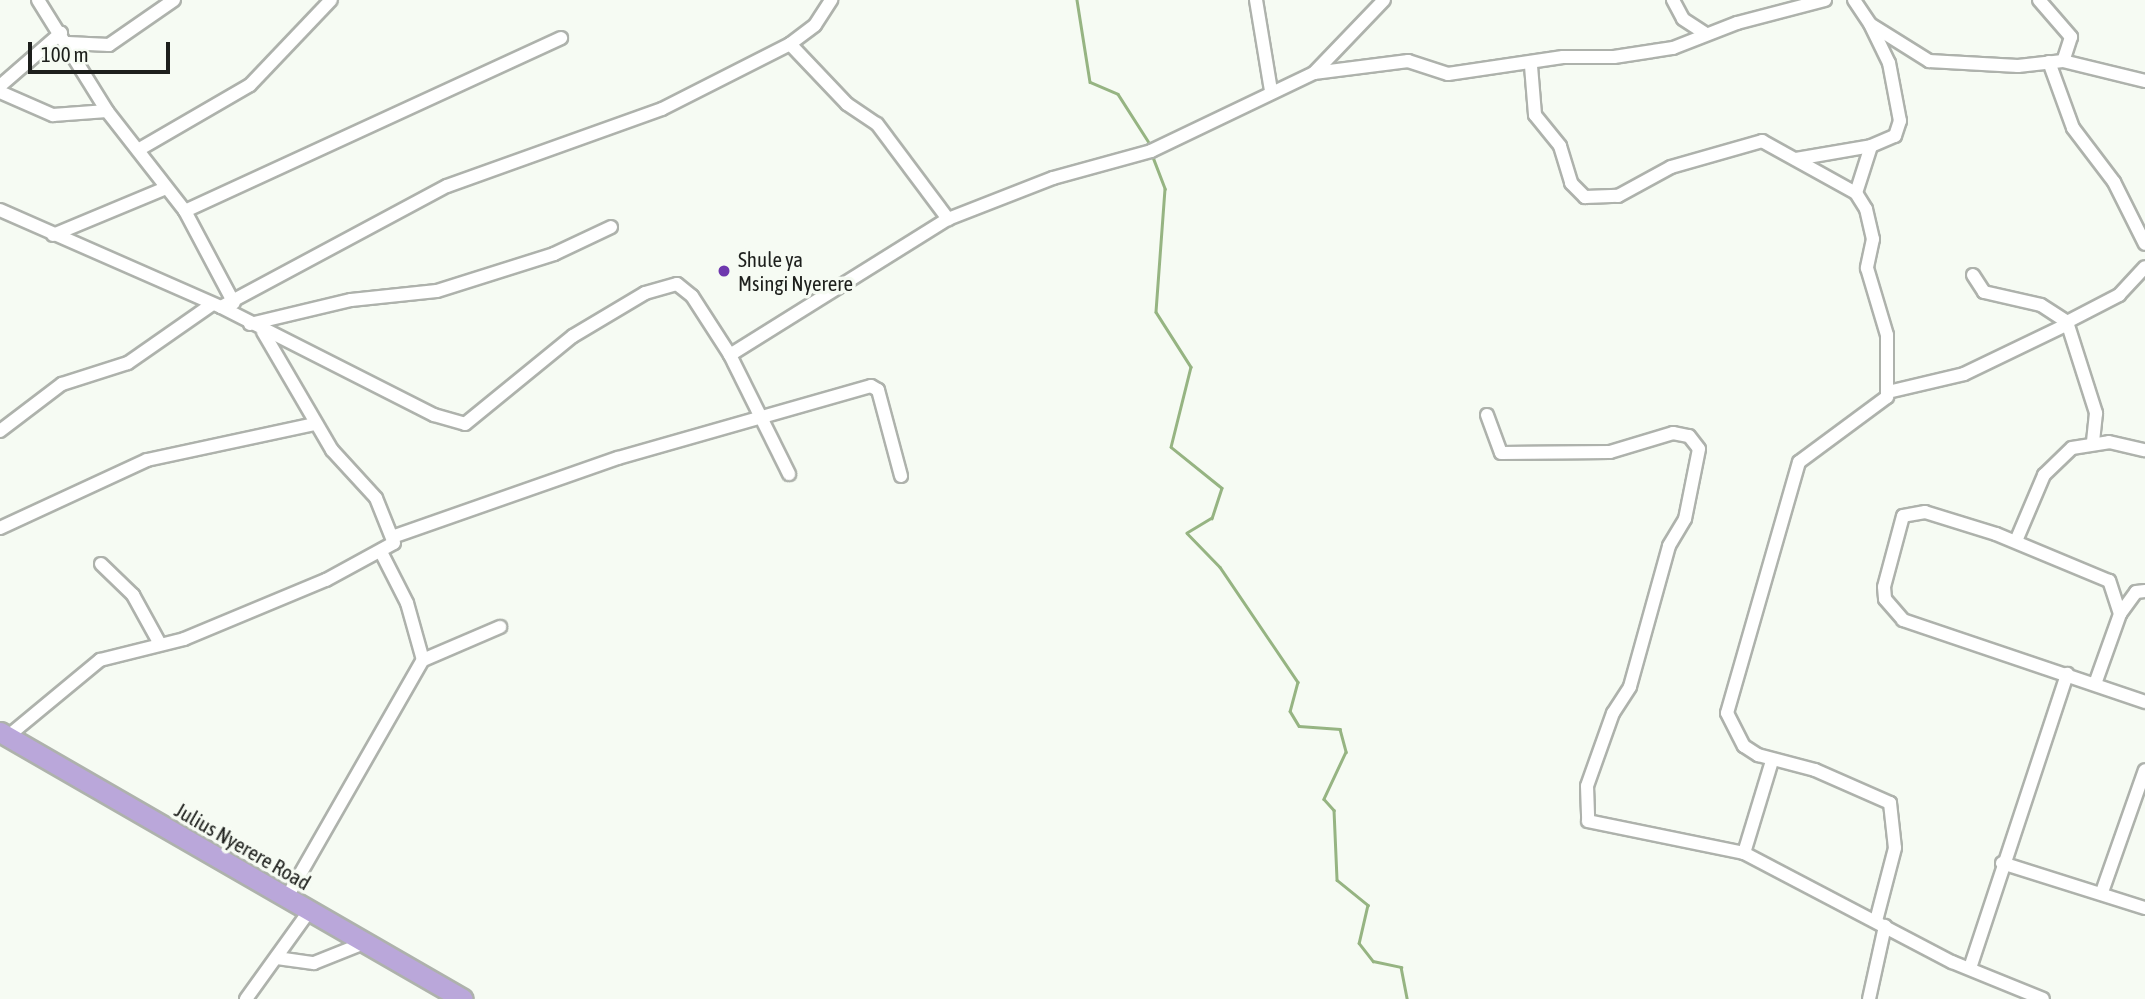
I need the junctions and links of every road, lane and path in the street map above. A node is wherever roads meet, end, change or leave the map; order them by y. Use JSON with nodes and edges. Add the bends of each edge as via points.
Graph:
{"nodes":[{"id":1,"x":38,"y":0,"type":"edge"},
{"id":2,"x":174,"y":0,"type":"edge"},
{"id":3,"x":331,"y":0,"type":"edge"},
{"id":4,"x":831,"y":0,"type":"edge"},
{"id":5,"x":1256,"y":0,"type":"edge"},
{"id":6,"x":1384,"y":0,"type":"edge"},
{"id":7,"x":1673,"y":0,"type":"edge"},
{"id":8,"x":1825,"y":0,"type":"edge"},
{"id":9,"x":1854,"y":0,"type":"edge"},
{"id":10,"x":2039,"y":0,"type":"edge"},
{"id":11,"x":1870,"y":24,"type":"junction"},
{"id":12,"x":1706,"y":34,"type":"junction"},
{"id":13,"x":65,"y":38,"type":"junction"},
{"id":14,"x":561,"y":38,"type":"dead end"},
{"id":15,"x":790,"y":44,"type":"junction"},
{"id":16,"x":2063,"y":61,"type":"junction"},
{"id":17,"x":2049,"y":62,"type":"junction"},
{"id":18,"x":1531,"y":66,"type":"junction"},
{"id":19,"x":1314,"y":74,"type":"junction"},
{"id":20,"x":2145,"y":81,"type":"edge"},
{"id":21,"x":0,"y":86,"type":"edge"},
{"id":22,"x":1271,"y":91,"type":"junction"},
{"id":23,"x":0,"y":92,"type":"edge"},
{"id":24,"x":107,"y":111,"type":"junction"},
{"id":25,"x":1871,"y":146,"type":"junction"},
{"id":26,"x":138,"y":150,"type":"junction"},
{"id":27,"x":1796,"y":159,"type":"junction"},
{"id":28,"x":166,"y":188,"type":"junction"},
{"id":29,"x":1856,"y":193,"type":"junction"},
{"id":30,"x":0,"y":210,"type":"edge"},
{"id":31,"x":185,"y":211,"type":"junction"},
{"id":32,"x":948,"y":219,"type":"junction"},
{"id":33,"x":611,"y":227,"type":"dead end"},
{"id":34,"x":53,"y":235,"type":"junction"},
{"id":35,"x":2145,"y":244,"type":"edge"},
{"id":36,"x":2145,"y":267,"type":"edge"},
{"id":37,"x":1973,"y":275,"type":"dead end"},
{"id":38,"x":234,"y":303,"type":"junction"},
{"id":39,"x":216,"y":306,"type":"junction"},
{"id":40,"x":2068,"y":323,"type":"junction"},
{"id":41,"x":250,"y":324,"type":"junction"},
{"id":42,"x":263,"y":332,"type":"junction"},
{"id":43,"x":730,"y":355,"type":"junction"},
{"id":44,"x":1888,"y":392,"type":"junction"},
{"id":45,"x":1487,"y":415,"type":"dead end"},
{"id":46,"x":760,"y":416,"type":"junction"},
{"id":47,"x":315,"y":424,"type":"junction"},
{"id":48,"x":0,"y":431,"type":"edge"},
{"id":49,"x":2092,"y":442,"type":"junction"},
{"id":50,"x":2145,"y":450,"type":"edge"},
{"id":51,"x":789,"y":474,"type":"dead end"},
{"id":52,"x":901,"y":476,"type":"dead end"},
{"id":53,"x":0,"y":528,"type":"edge"},
{"id":54,"x":395,"y":536,"type":"junction"},
{"id":55,"x":2016,"y":541,"type":"junction"},
{"id":56,"x":382,"y":554,"type":"junction"},
{"id":57,"x":102,"y":564,"type":"dead end"},
{"id":58,"x":2145,"y":591,"type":"edge"},
{"id":59,"x":2120,"y":614,"type":"junction"},
{"id":60,"x":500,"y":627,"type":"dead end"},
{"id":61,"x":160,"y":644,"type":"junction"},
{"id":62,"x":423,"y":660,"type":"junction"},
{"id":63,"x":2067,"y":674,"type":"junction"},
{"id":64,"x":2095,"y":684,"type":"junction"},
{"id":65,"x":2145,"y":702,"type":"edge"},
{"id":66,"x":4,"y":735,"type":"edge"},
{"id":67,"x":1772,"y":761,"type":"junction"},
{"id":68,"x":2145,"y":770,"type":"edge"},
{"id":69,"x":1744,"y":853,"type":"junction"},
{"id":70,"x":2002,"y":863,"type":"junction"},
{"id":71,"x":2102,"y":892,"type":"junction"},
{"id":72,"x":287,"y":897,"type":"junction"},
{"id":73,"x":2145,"y":908,"type":"edge"},
{"id":74,"x":310,"y":910,"type":"junction"},
{"id":75,"x":1881,"y":923,"type":"junction"},
{"id":76,"x":364,"y":943,"type":"junction"},
{"id":77,"x":277,"y":958,"type":"junction"},
{"id":78,"x":1970,"y":968,"type":"junction"},
{"id":79,"x":246,"y":999,"type":"edge"},
{"id":80,"x":463,"y":999,"type":"edge"},
{"id":81,"x":1869,"y":999,"type":"edge"},
{"id":82,"x":2043,"y":999,"type":"edge"}],
"edges":[{"from":1,"to":13,"type":"street"},
{"from":2,"to":13,"type":"street","via":[[109,45]]},
{"from":3,"to":26,"type":"street","via":[[250,85]]},
{"from":4,"to":15,"type":"street","via":[[815,25]]},
{"from":5,"to":22,"type":"street"},
{"from":6,"to":19,"type":"street"},
{"from":7,"to":12,"type":"street","via":[[1683,19]]},
{"from":8,"to":12,"type":"street"},
{"from":9,"to":11,"type":"street"},
{"from":10,"to":16,"type":"street","via":[[2071,37]]},
{"from":11,"to":17,"type":"street","via":[[1944,65]]},
{"from":11,"to":25,"type":"street","via":[[1889,63],[1900,121],[1895,136]]},
{"from":12,"to":18,"type":"street","via":[[1674,48],[1563,57]]},
{"from":13,"to":21,"type":"street"},
{"from":13,"to":24,"type":"street"},
{"from":14,"to":31,"type":"street"},
{"from":15,"to":32,"type":"street","via":[[847,104],[877,124]]},
{"from":15,"to":38,"type":"street","via":[[662,109],[447,186]]},
{"from":16,"to":17,"type":"street"},
{"from":16,"to":20,"type":"street"},
{"from":17,"to":35,"type":"street","via":[[2073,128],[2114,182]]},
{"from":18,"to":19,"type":"street","via":[[1448,74],[1408,61]]},
{"from":18,"to":27,"type":"street","via":[[1535,115],[1560,145],[1571,183],[1585,197],[1618,196],[1671,167],[1745,143],[1770,143]]},
{"from":19,"to":22,"type":"street"},
{"from":22,"to":32,"type":"street","via":[[1160,147],[1053,178]]},
{"from":23,"to":24,"type":"street","via":[[53,114]]},
{"from":24,"to":26,"type":"street"},
{"from":25,"to":27,"type":"street"},
{"from":25,"to":29,"type":"street"},
{"from":26,"to":28,"type":"street"},
{"from":27,"to":29,"type":"street"},
{"from":28,"to":31,"type":"street"},
{"from":28,"to":34,"type":"street"},
{"from":29,"to":44,"type":"street","via":[[1873,233],[1867,268],[1887,335]]},
{"from":30,"to":34,"type":"street"},
{"from":31,"to":38,"type":"street"},
{"from":32,"to":43,"type":"street"},
{"from":33,"to":41,"type":"street","via":[[554,254],[437,291],[351,300]]},
{"from":34,"to":39,"type":"street"},
{"from":36,"to":40,"type":"street","via":[[2119,295]]},
{"from":37,"to":40,"type":"street","via":[[1984,292],[2040,305]]},
{"from":38,"to":39,"type":"street"},
{"from":39,"to":41,"type":"street"},
{"from":39,"to":48,"type":"street","via":[[128,363],[62,384]]},
{"from":40,"to":44,"type":"street","via":[[1964,374]]},
{"from":40,"to":49,"type":"street","via":[[2096,413]]},
{"from":41,"to":42,"type":"street"},
{"from":42,"to":43,"type":"street","via":[[465,424],[573,336],[645,293],[677,284],[692,296]]},
{"from":42,"to":47,"type":"street"},
{"from":43,"to":46,"type":"street"},
{"from":44,"to":67,"type":"street","via":[[1878,407],[1806,452],[1793,477],[1727,713],[1744,746]]},
{"from":45,"to":69,"type":"street","via":[[1501,453],[1610,452],[1673,433],[1689,436],[1699,449],[1685,519],[1669,546],[1630,687],[1597,756],[1584,815],[1597,826],[1669,834]]},
{"from":46,"to":51,"type":"street"},
{"from":46,"to":52,"type":"street","via":[[875,387]]},
{"from":46,"to":54,"type":"street"},
{"from":47,"to":53,"type":"street","via":[[147,460]]},
{"from":47,"to":54,"type":"street","via":[[367,483]]},
{"from":49,"to":50,"type":"street"},
{"from":49,"to":55,"type":"street","via":[[2072,448],[2044,475]]},
{"from":54,"to":56,"type":"street"},
{"from":55,"to":59,"type":"street","via":[[2109,581]]},
{"from":55,"to":63,"type":"street","via":[[1912,511],[1901,522],[1885,599],[1916,625]]},
{"from":56,"to":61,"type":"street"},
{"from":56,"to":62,"type":"street","via":[[407,603]]},
{"from":57,"to":61,"type":"street","via":[[133,595]]},
{"from":58,"to":59,"type":"street","via":[[2136,592]]},
{"from":59,"to":64,"type":"street"},
{"from":60,"to":62,"type":"street"},
{"from":61,"to":66,"type":"street","via":[[100,660]]},
{"from":62,"to":72,"type":"street"},
{"from":63,"to":64,"type":"street"},
{"from":63,"to":70,"type":"street"},
{"from":64,"to":65,"type":"street"},
{"from":66,"to":72,"type":"highway","name":"Julius Nyerere Road"},
{"from":67,"to":69,"type":"street"},
{"from":67,"to":75,"type":"street","via":[[1827,774],[1890,803],[1893,864]]},
{"from":68,"to":71,"type":"street"},
{"from":69,"to":75,"type":"street"},
{"from":70,"to":71,"type":"street"},
{"from":70,"to":78,"type":"street"},
{"from":71,"to":73,"type":"street"},
{"from":72,"to":74,"type":"highway","name":"Julius Nyerere Road"},
{"from":74,"to":76,"type":"highway","name":"Julius Nyerere Road"},
{"from":74,"to":77,"type":"street"},
{"from":75,"to":78,"type":"street"},
{"from":75,"to":81,"type":"street"},
{"from":76,"to":77,"type":"street","via":[[314,963]]},
{"from":76,"to":80,"type":"highway","name":"Julius Nyerere Road"},
{"from":77,"to":79,"type":"street"},
{"from":78,"to":82,"type":"street"}]}
